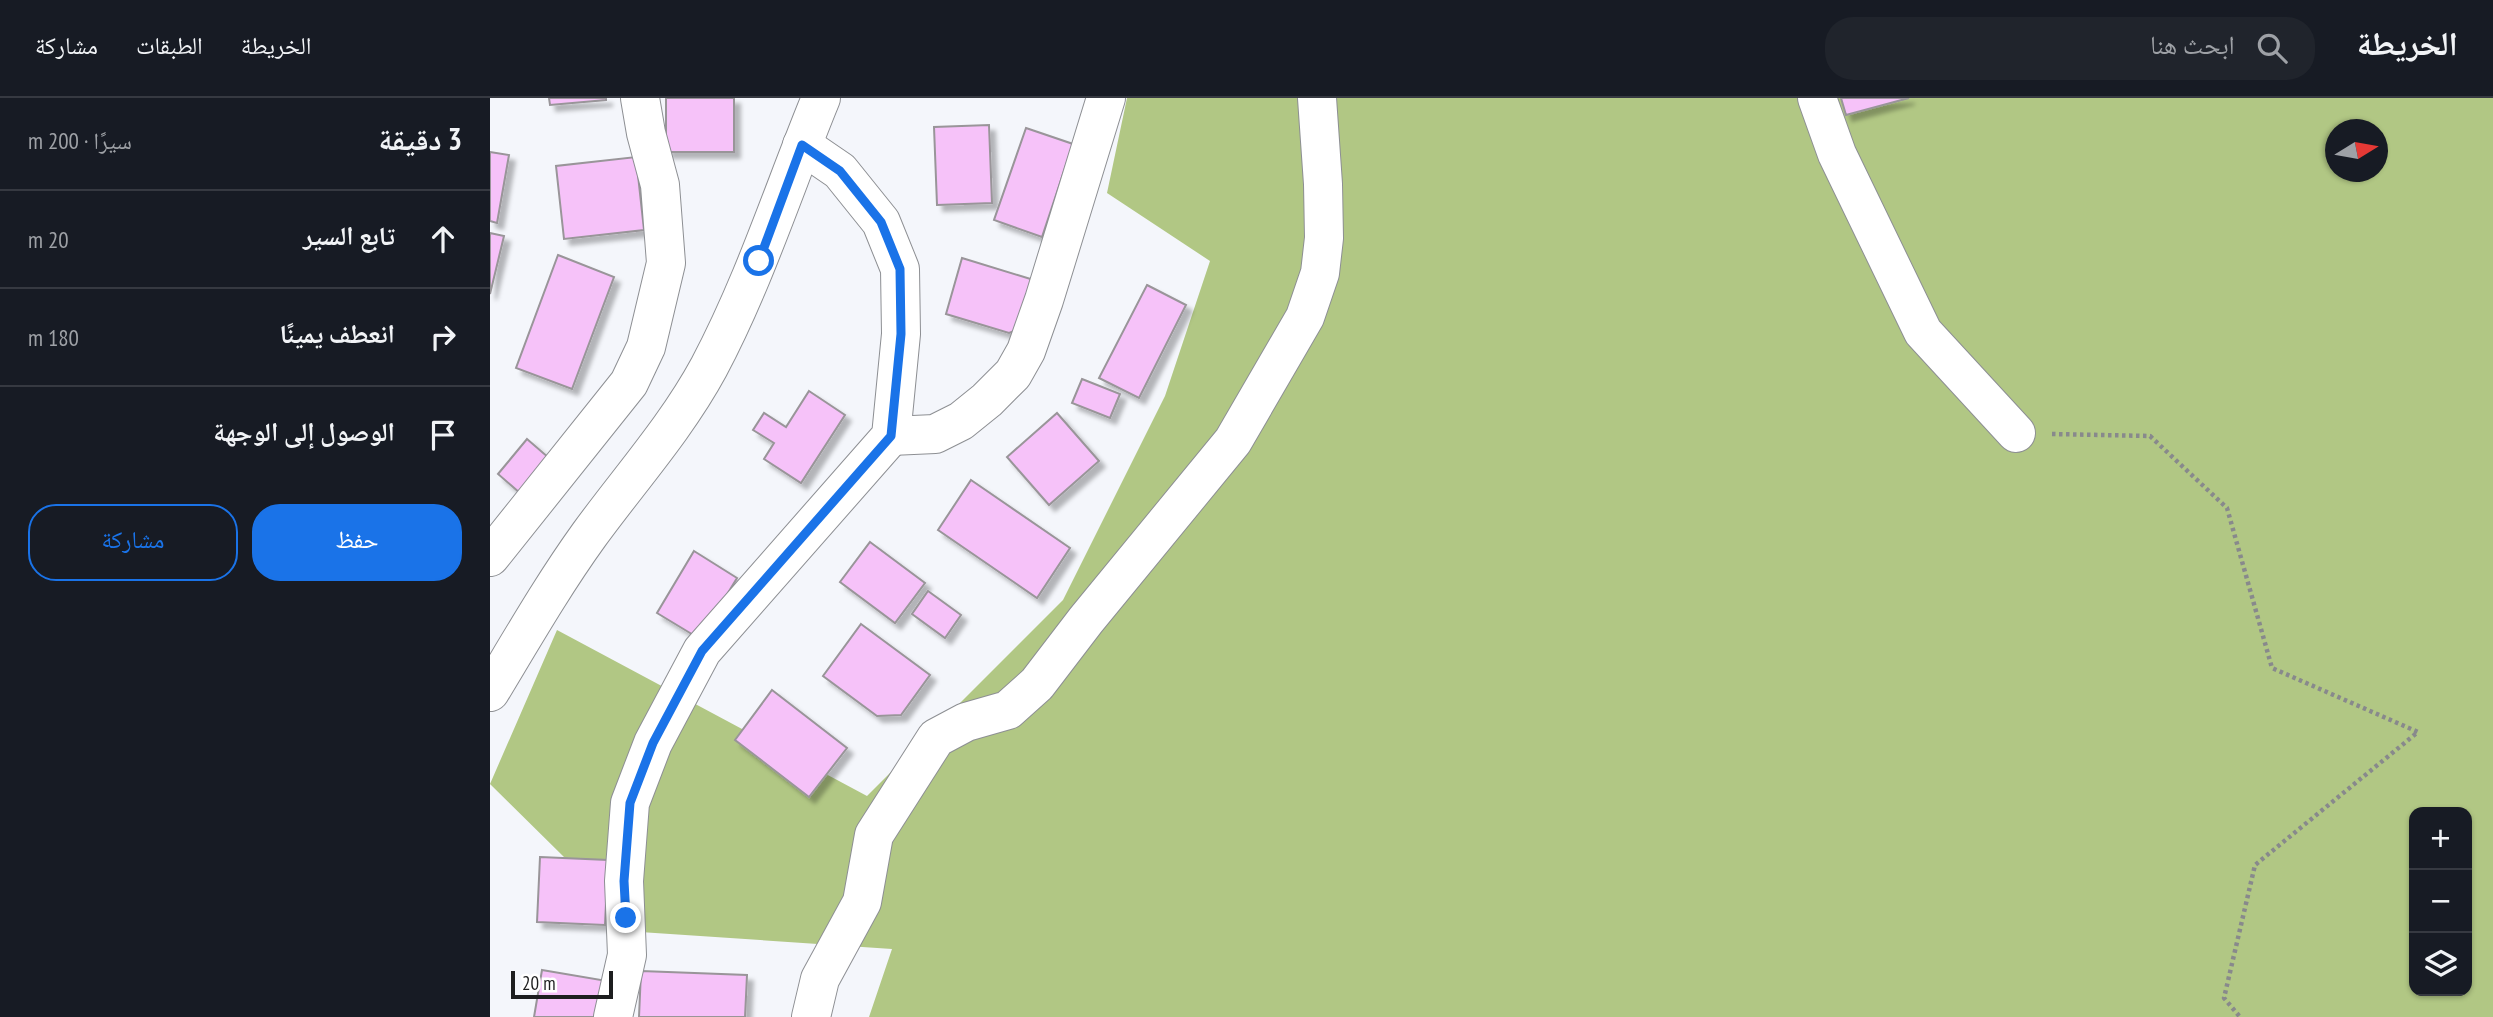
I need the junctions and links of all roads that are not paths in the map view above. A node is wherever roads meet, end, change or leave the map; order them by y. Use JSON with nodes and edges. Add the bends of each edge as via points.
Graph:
{"nodes":[{"id":1,"x":640,"y":98,"type":"edge"},
{"id":2,"x":821,"y":98,"type":"edge"},
{"id":3,"x":1106,"y":98,"type":"edge"},
{"id":4,"x":1317,"y":98,"type":"edge"},
{"id":5,"x":1817,"y":98,"type":"edge"},
{"id":6,"x":802,"y":145,"type":"junction"},
{"id":7,"x":2016,"y":433,"type":"road end"},
{"id":8,"x":891,"y":436,"type":"junction"},
{"id":9,"x":490,"y":557,"type":"edge"},
{"id":10,"x":490,"y":692,"type":"edge"},
{"id":11,"x":613,"y":1017,"type":"edge"},
{"id":12,"x":811,"y":1017,"type":"edge"}],
"edges":[{"from":1,"to":9,"type":"street","via":[[660,185],[666,263],[646,347],[629,383]]},
{"from":2,"to":6,"type":"street"},
{"from":3,"to":8,"type":"street","via":[[1044,300],[1013,374],[961,421],[935,433]]},
{"from":4,"to":12,"type":"street","via":[[1324,238],[1320,273],[1305,317],[1233,440],[1037,684],[1008,710],[966,722],[936,738],[874,835],[862,902],[820,979]]},
{"from":5,"to":7,"type":"street","via":[[1837,154],[1923,332]]},
{"from":6,"to":8,"type":"street","via":[[840,171],[881,222],[900,269],[901,334]]},
{"from":6,"to":10,"type":"street","via":[[759,261],[708,368],[659,444],[588,536]]},
{"from":8,"to":11,"type":"street","via":[[702,651],[653,743],[630,803],[624,881],[627,955]]}]}
